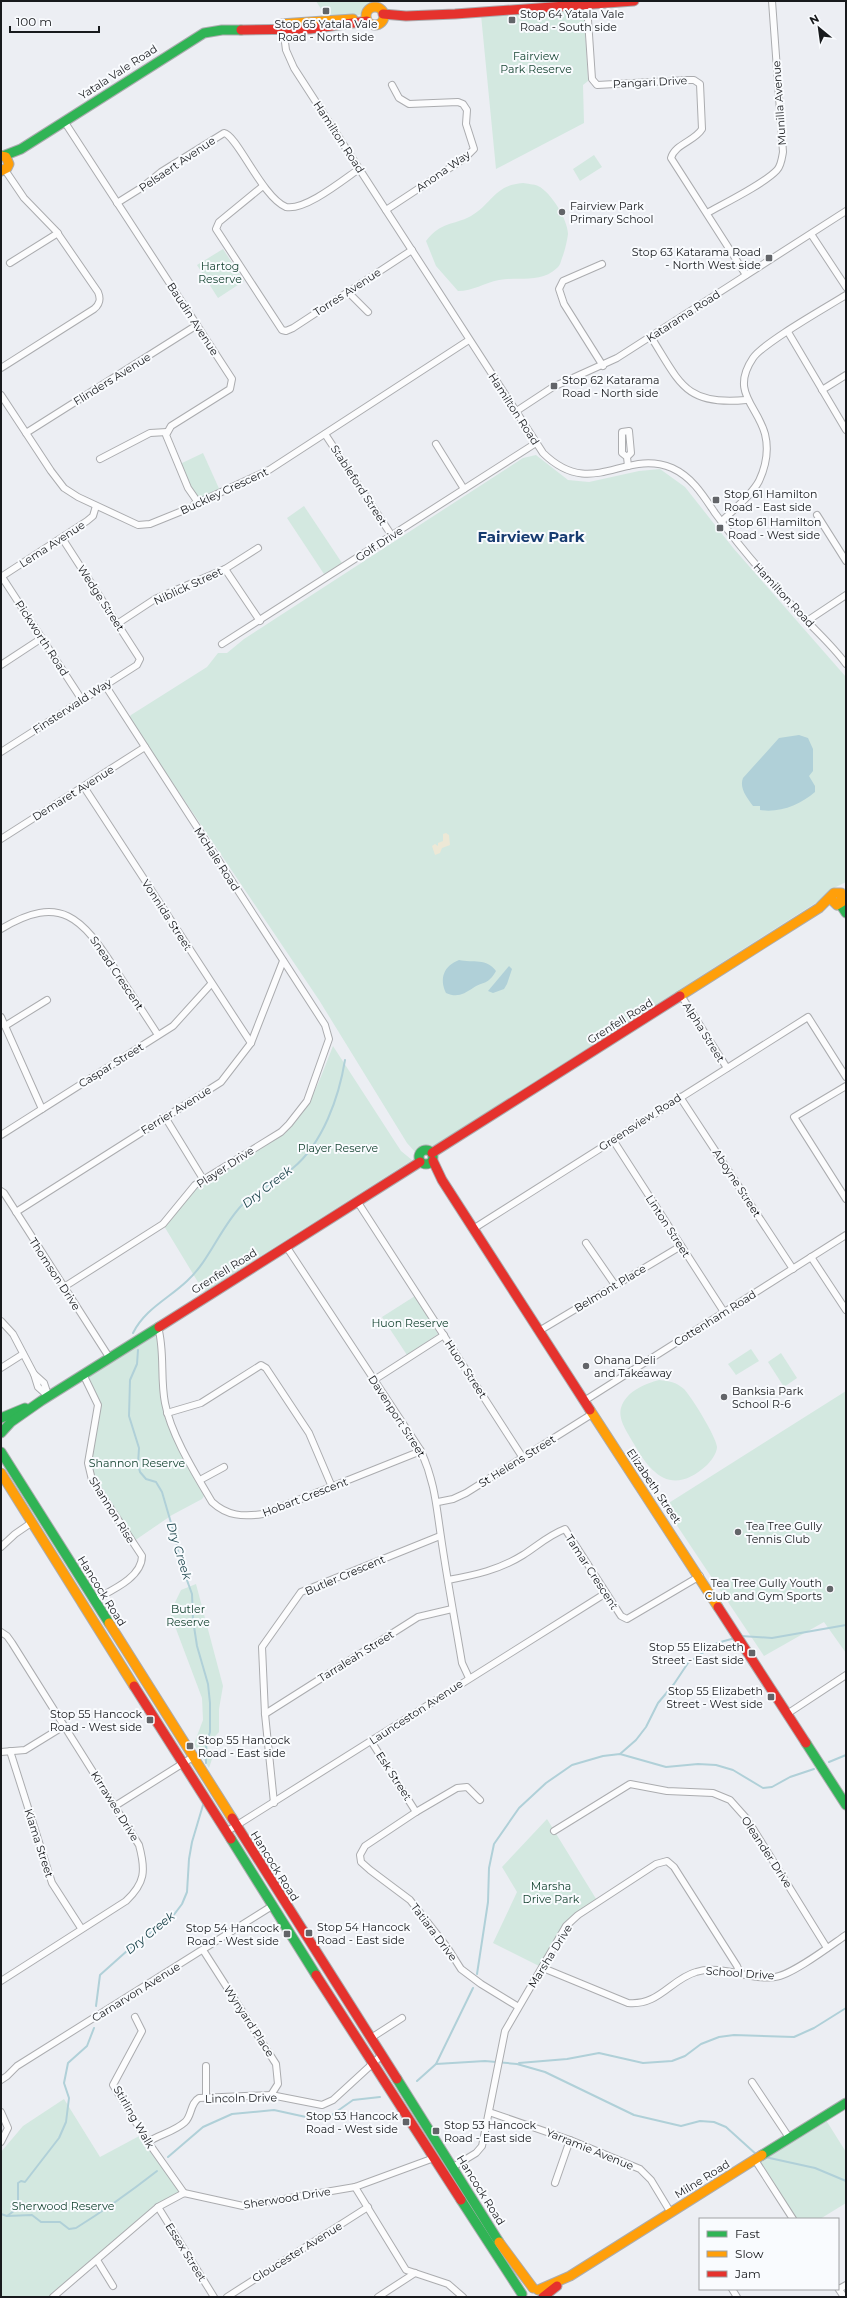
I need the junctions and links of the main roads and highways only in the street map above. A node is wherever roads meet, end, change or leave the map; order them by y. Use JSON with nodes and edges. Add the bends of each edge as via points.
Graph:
{"nodes":[{"id":1,"x":634,"y":1,"type":"edge"},
{"id":2,"x":382,"y":8,"type":"edge"},
{"id":3,"x":370,"y":11,"type":"edge"},
{"id":4,"x":4,"y":163,"type":"edge"},
{"id":5,"x":840,"y":897,"type":"edge"},
{"id":6,"x":846,"y":913,"type":"edge"},
{"id":7,"x":428,"y":1160,"type":"junction"},
{"id":8,"x":45,"y":1398,"type":"junction"},
{"id":9,"x":1,"y":1418,"type":"edge"},
{"id":10,"x":1,"y":1433,"type":"edge"},
{"id":11,"x":1,"y":1452,"type":"edge"},
{"id":12,"x":1,"y":1473,"type":"edge"},
{"id":13,"x":846,"y":1805,"type":"edge"},
{"id":14,"x":282,"y":1900,"type":"junction"},
{"id":15,"x":272,"y":1906,"type":"junction"},
{"id":16,"x":846,"y":2103,"type":"edge"},
{"id":17,"x":539,"y":2293,"type":"edge"},
{"id":18,"x":521,"y":2296,"type":"edge"}],
"edges":[{"from":1,"to":2,"type":"main road","via":[[406,16]]},
{"from":2,"to":3,"type":"main road"},
{"from":2,"to":3,"type":"main road","via":[[383,19],[379,24],[372,25]]},
{"from":3,"to":4,"type":"main road","name":"Yatala Vale Road","via":[[347,20],[283,26],[251,25],[212,31],[193,38],[21,149]]},
{"from":5,"to":6,"type":"main road"},
{"from":5,"to":7,"type":"main road","name":"Grenfell Road","via":[[819,908]]},
{"from":7,"to":8,"type":"main road","name":"Grenfell Road","via":[[358,1201]]},
{"from":7,"to":13,"type":"main road","name":"Elizabeth Street","via":[[700,1576]]},
{"from":8,"to":9,"type":"main road","name":"Grenfell Road"},
{"from":8,"to":10,"type":"main road","name":"Grenfell Road","via":[[11,1422]]},
{"from":11,"to":14,"type":"main road","name":"Hancock Road"},
{"from":12,"to":15,"type":"main road","name":"Hancock Road"},
{"from":14,"to":15,"type":"main road"},
{"from":14,"to":17,"type":"main road","name":"Hancock Road","via":[[517,2270]]},
{"from":15,"to":18,"type":"main road","name":"Hancock Road"},
{"from":16,"to":17,"type":"main road","name":"Milne Road"},
{"from":17,"to":18,"type":"main road","name":"Milne Road"}]}
